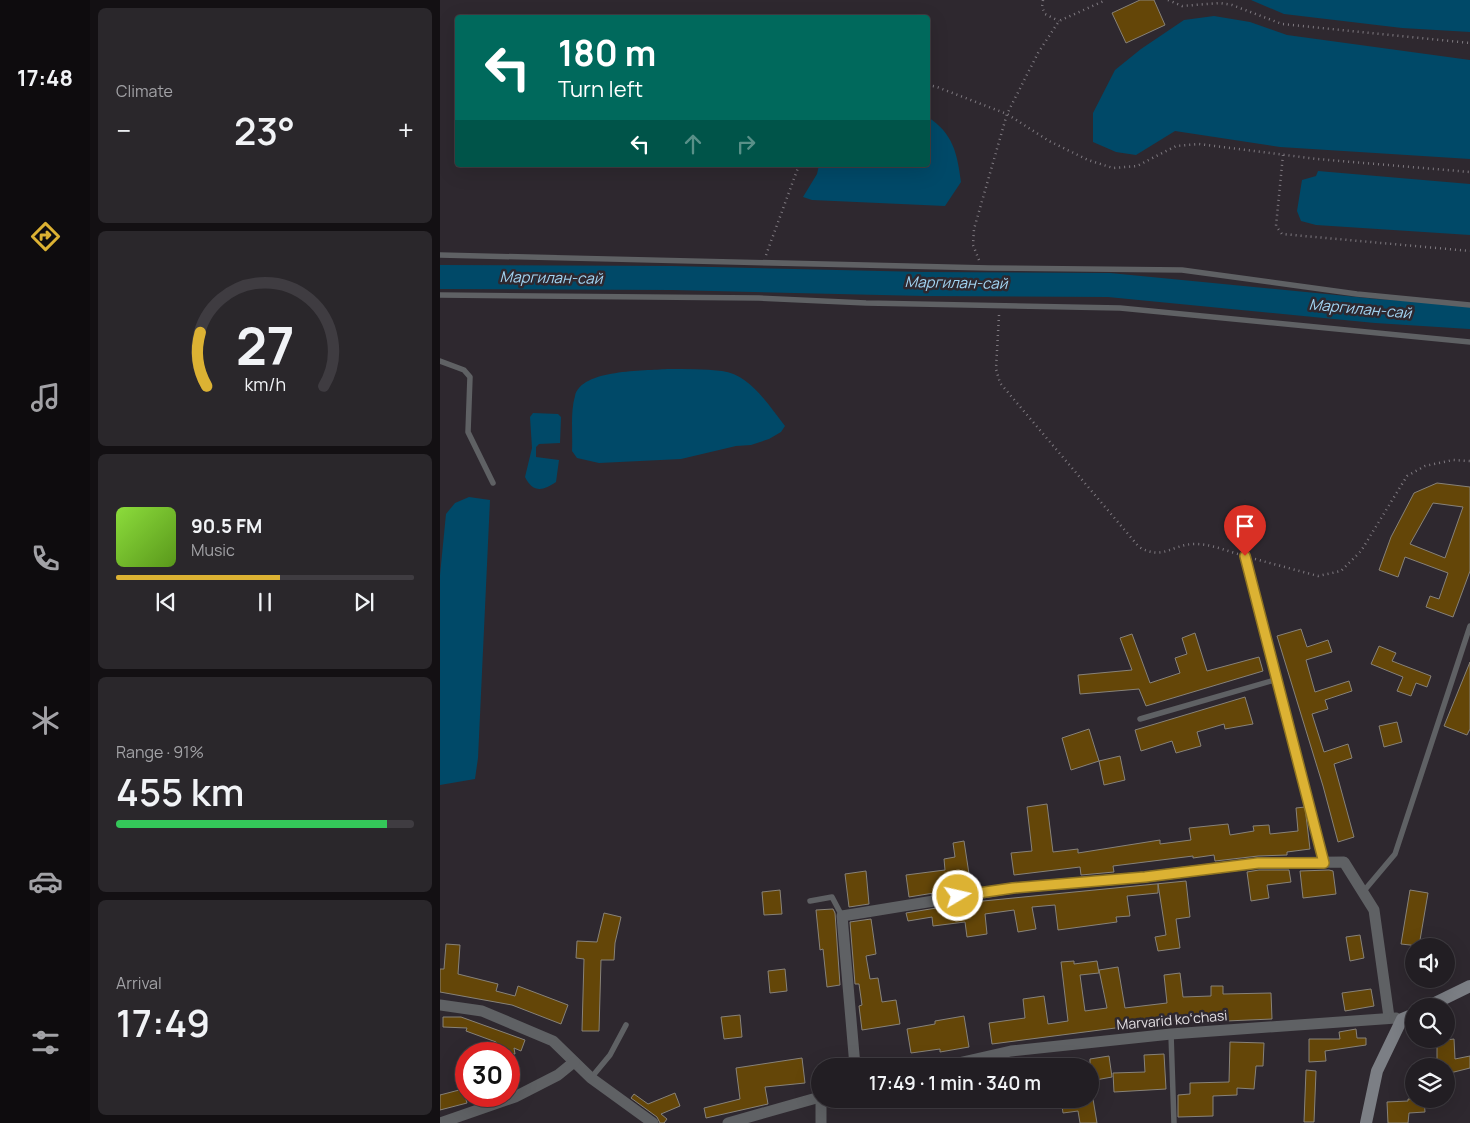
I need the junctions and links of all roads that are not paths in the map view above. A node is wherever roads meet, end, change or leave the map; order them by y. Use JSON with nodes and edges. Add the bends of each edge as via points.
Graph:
{"nodes":[{"id":1,"x":440,"y":255,"type":"edge"},
{"id":2,"x":440,"y":295,"type":"edge"},
{"id":3,"x":1470,"y":305,"type":"edge"},
{"id":4,"x":1470,"y":342,"type":"edge"},
{"id":5,"x":440,"y":360,"type":"edge"},
{"id":6,"x":493,"y":483,"type":"dead end"},
{"id":7,"x":1245,"y":556,"type":"road end"},
{"id":8,"x":1470,"y":626,"type":"edge"},
{"id":9,"x":1278,"y":679,"type":"junction"},
{"id":10,"x":1140,"y":719,"type":"dead end"},
{"id":11,"x":1324,"y":863,"type":"junction"},
{"id":12,"x":1363,"y":892,"type":"junction"},
{"id":13,"x":810,"y":901,"type":"dead end"},
{"id":14,"x":842,"y":916,"type":"junction"},
{"id":15,"x":1470,"y":986,"type":"edge"},
{"id":16,"x":1445,"y":998,"type":"edge"},
{"id":17,"x":440,"y":1005,"type":"edge"},
{"id":18,"x":1389,"y":1017,"type":"junction"},
{"id":19,"x":1405,"y":1017,"type":"edge"},
{"id":20,"x":1405,"y":1022,"type":"edge"},
{"id":21,"x":626,"y":1025,"type":"dead end"},
{"id":22,"x":1171,"y":1034,"type":"junction"},
{"id":23,"x":854,"y":1058,"type":"edge"},
{"id":24,"x":980,"y":1058,"type":"edge"},
{"id":25,"x":574,"y":1062,"type":"junction"},
{"id":26,"x":592,"y":1078,"type":"junction"},
{"id":27,"x":811,"y":1100,"type":"edge"},
{"id":28,"x":820,"y":1108,"type":"edge"},
{"id":29,"x":440,"y":1123,"type":"edge"},
{"id":30,"x":652,"y":1123,"type":"edge"},
{"id":31,"x":728,"y":1123,"type":"edge"},
{"id":32,"x":821,"y":1123,"type":"edge"},
{"id":33,"x":1174,"y":1123,"type":"edge"},
{"id":34,"x":1366,"y":1123,"type":"edge"}],
"edges":[{"from":1,"to":3,"type":"lane","via":[[1182,270],[1356,294]]},
{"from":2,"to":4,"type":"lane","via":[[759,298],[1120,308]]},
{"from":5,"to":6,"type":"lane","via":[[464,370],[470,377],[468,432]]},
{"from":7,"to":9,"type":"lane"},
{"from":8,"to":12,"type":"lane","via":[[1394,854]]},
{"from":9,"to":10,"type":"lane"},
{"from":9,"to":11,"type":"lane"},
{"from":11,"to":12,"type":"street","via":[[1344,862]]},
{"from":11,"to":14,"type":"street","via":[[1258,863],[1013,888]]},
{"from":12,"to":18,"type":"street","via":[[1374,910]]},
{"from":13,"to":14,"type":"lane","via":[[832,897]]},
{"from":14,"to":23,"type":"street"},
{"from":15,"to":16,"type":"main road"},
{"from":17,"to":25,"type":"street","via":[[482,1011],[553,1041]]},
{"from":18,"to":19,"type":"street","name":"Marvarid koʻchasi"},
{"from":18,"to":22,"type":"street","name":"Marvarid koʻchasi"},
{"from":20,"to":34,"type":"main road","via":[[1376,1071]]},
{"from":21,"to":26,"type":"lane","via":[[610,1055]]},
{"from":22,"to":24,"type":"street","name":"Marvarid koʻchasi","via":[[1011,1051]]},
{"from":22,"to":33,"type":"lane"},
{"from":25,"to":26,"type":"street"},
{"from":25,"to":29,"type":"street","via":[[558,1076],[515,1097]]},
{"from":26,"to":30,"type":"street"},
{"from":27,"to":31,"type":"street"},
{"from":28,"to":32,"type":"street"}]}
